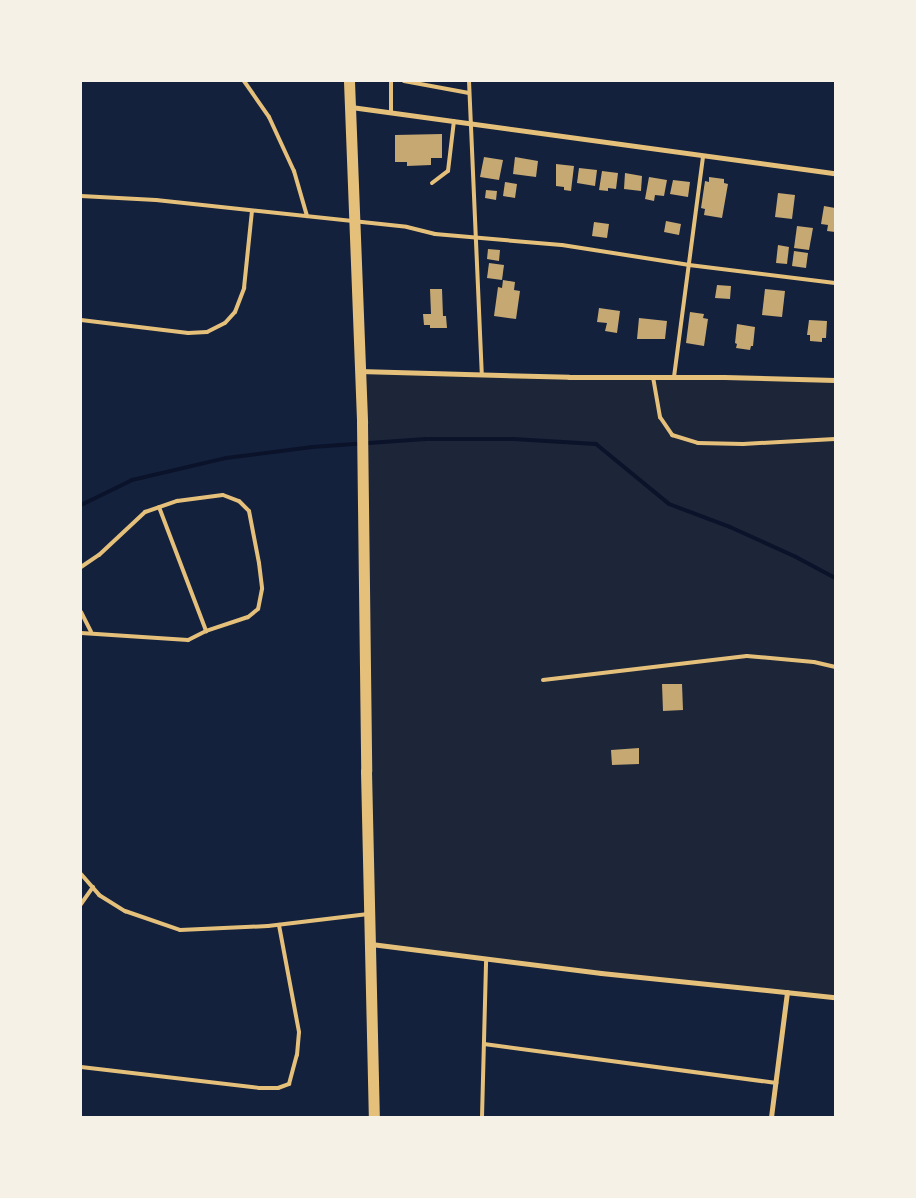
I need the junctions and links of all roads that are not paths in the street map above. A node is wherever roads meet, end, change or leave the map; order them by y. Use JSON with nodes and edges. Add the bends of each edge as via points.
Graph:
{"nodes":[{"id":1,"x":244,"y":81,"type":"edge"},
{"id":2,"x":349,"y":81,"type":"edge"},
{"id":3,"x":391,"y":81,"type":"edge"},
{"id":4,"x":404,"y":81,"type":"edge"},
{"id":5,"x":469,"y":81,"type":"edge"},
{"id":6,"x":469,"y":93,"type":"junction"},
{"id":7,"x":351,"y":108,"type":"junction"},
{"id":8,"x":391,"y":113,"type":"junction"},
{"id":9,"x":454,"y":121,"type":"junction"},
{"id":10,"x":471,"y":124,"type":"junction"},
{"id":11,"x":703,"y":156,"type":"junction"},
{"id":12,"x":835,"y":173,"type":"edge"},
{"id":13,"x":432,"y":183,"type":"dead end"},
{"id":14,"x":81,"y":196,"type":"edge"},
{"id":15,"x":252,"y":211,"type":"junction"},
{"id":16,"x":307,"y":216,"type":"junction"},
{"id":17,"x":354,"y":223,"type":"junction"},
{"id":18,"x":476,"y":238,"type":"junction"},
{"id":19,"x":689,"y":265,"type":"junction"},
{"id":20,"x":835,"y":283,"type":"edge"},
{"id":21,"x":81,"y":320,"type":"edge"},
{"id":22,"x":359,"y":371,"type":"junction"},
{"id":23,"x":482,"y":373,"type":"junction"},
{"id":24,"x":653,"y":377,"type":"junction"},
{"id":25,"x":674,"y":377,"type":"junction"},
{"id":26,"x":835,"y":380,"type":"edge"},
{"id":27,"x":835,"y":439,"type":"edge"},
{"id":28,"x":159,"y":507,"type":"junction"},
{"id":29,"x":81,"y":567,"type":"edge"},
{"id":30,"x":81,"y":612,"type":"edge"},
{"id":31,"x":206,"y":631,"type":"junction"},
{"id":32,"x":81,"y":632,"type":"edge"},
{"id":33,"x":91,"y":632,"type":"junction"},
{"id":34,"x":835,"y":667,"type":"edge"},
{"id":35,"x":543,"y":680,"type":"dead end"},
{"id":36,"x":81,"y":874,"type":"edge"},
{"id":37,"x":93,"y":887,"type":"junction"},
{"id":38,"x":81,"y":904,"type":"edge"},
{"id":39,"x":369,"y":914,"type":"junction"},
{"id":40,"x":279,"y":925,"type":"junction"},
{"id":41,"x":370,"y":944,"type":"junction"},
{"id":42,"x":486,"y":959,"type":"junction"},
{"id":43,"x":787,"y":992,"type":"junction"},
{"id":44,"x":835,"y":997,"type":"edge"},
{"id":45,"x":484,"y":1044,"type":"junction"},
{"id":46,"x":81,"y":1067,"type":"edge"},
{"id":47,"x":776,"y":1083,"type":"junction"},
{"id":48,"x":374,"y":1117,"type":"edge"},
{"id":49,"x":482,"y":1117,"type":"edge"},
{"id":50,"x":771,"y":1117,"type":"edge"}],
"edges":[{"from":1,"to":16,"type":"lane","via":[[269,117],[294,171]]},
{"from":2,"to":7,"type":"main road"},
{"from":3,"to":8,"type":"lane"},
{"from":4,"to":6,"type":"lane"},
{"from":5,"to":6,"type":"lane"},
{"from":6,"to":10,"type":"lane"},
{"from":7,"to":8,"type":"street"},
{"from":7,"to":17,"type":"main road"},
{"from":8,"to":9,"type":"street"},
{"from":9,"to":10,"type":"street"},
{"from":9,"to":13,"type":"lane","via":[[448,171]]},
{"from":10,"to":11,"type":"street"},
{"from":10,"to":18,"type":"lane"},
{"from":11,"to":12,"type":"street"},
{"from":11,"to":19,"type":"lane"},
{"from":14,"to":15,"type":"lane","via":[[156,200]]},
{"from":15,"to":16,"type":"lane"},
{"from":15,"to":21,"type":"lane","via":[[244,288],[235,312],[225,323],[207,332],[188,333]]},
{"from":16,"to":17,"type":"lane"},
{"from":17,"to":18,"type":"lane"},
{"from":17,"to":22,"type":"main road"},
{"from":18,"to":19,"type":"lane","via":[[562,245]]},
{"from":18,"to":23,"type":"lane"},
{"from":19,"to":20,"type":"lane"},
{"from":19,"to":25,"type":"lane"},
{"from":22,"to":23,"type":"street"},
{"from":22,"to":39,"type":"main road"},
{"from":23,"to":24,"type":"street","via":[[569,378]]},
{"from":24,"to":25,"type":"street"},
{"from":24,"to":27,"type":"lane","via":[[660,417],[672,435],[698,444]]},
{"from":25,"to":26,"type":"street"},
{"from":28,"to":29,"type":"lane","via":[[145,512]]},
{"from":28,"to":31,"type":"lane"},
{"from":28,"to":31,"type":"lane","via":[[176,501],[223,495],[239,501],[249,511],[262,589],[258,608],[248,617]]},
{"from":30,"to":33,"type":"lane"},
{"from":31,"to":33,"type":"lane","via":[[188,640]]},
{"from":32,"to":33,"type":"lane"},
{"from":34,"to":35,"type":"lane","via":[[747,656]]},
{"from":36,"to":37,"type":"lane"},
{"from":37,"to":38,"type":"lane"},
{"from":37,"to":40,"type":"lane","via":[[99,895],[125,911],[180,930]]},
{"from":39,"to":40,"type":"lane"},
{"from":39,"to":41,"type":"main road"},
{"from":40,"to":46,"type":"lane","via":[[299,1032],[289,1084],[278,1088],[259,1088]]},
{"from":41,"to":42,"type":"street"},
{"from":41,"to":48,"type":"main road"},
{"from":42,"to":43,"type":"street"},
{"from":42,"to":45,"type":"lane"},
{"from":43,"to":44,"type":"street"},
{"from":43,"to":47,"type":"street"},
{"from":45,"to":47,"type":"lane"},
{"from":45,"to":49,"type":"lane"},
{"from":47,"to":50,"type":"street"}]}
